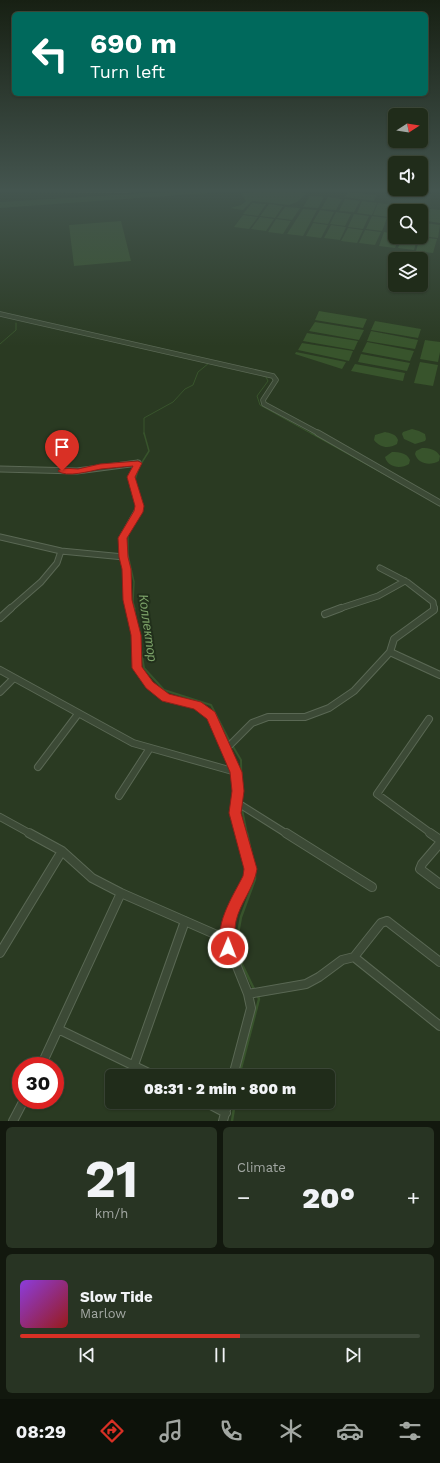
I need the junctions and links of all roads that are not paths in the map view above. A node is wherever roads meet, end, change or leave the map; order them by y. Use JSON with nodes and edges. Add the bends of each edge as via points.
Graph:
{"nodes":[{"id":1,"x":0,"y":314,"type":"edge"},
{"id":2,"x":0,"y":469,"type":"edge"},
{"id":3,"x":440,"y":503,"type":"edge"},
{"id":4,"x":3,"y":537,"type":"edge"},
{"id":5,"x":0,"y":543,"type":"edge"},
{"id":6,"x":62,"y":551,"type":"junction"},
{"id":7,"x":124,"y":557,"type":"junction"},
{"id":8,"x":380,"y":568,"type":"dead end"},
{"id":9,"x":405,"y":581,"type":"junction"},
{"id":10,"x":325,"y":614,"type":"dead end"},
{"id":11,"x":0,"y":618,"type":"edge"},
{"id":12,"x":390,"y":652,"type":"junction"},
{"id":13,"x":0,"y":670,"type":"edge"},
{"id":14,"x":440,"y":675,"type":"edge"},
{"id":15,"x":14,"y":678,"type":"junction"},
{"id":16,"x":0,"y":692,"type":"edge"},
{"id":17,"x":78,"y":714,"type":"junction"},
{"id":18,"x":429,"y":719,"type":"dead end"},
{"id":19,"x":150,"y":748,"type":"junction"},
{"id":20,"x":226,"y":749,"type":"junction"},
{"id":21,"x":38,"y":767,"type":"dead end"},
{"id":22,"x":236,"y":772,"type":"junction"},
{"id":23,"x":119,"y":796,"type":"dead end"},
{"id":24,"x":236,"y":802,"type":"junction"},
{"id":25,"x":0,"y":817,"type":"edge"},
{"id":26,"x":440,"y":840,"type":"edge"},
{"id":27,"x":440,"y":843,"type":"edge"},
{"id":28,"x":62,"y":851,"type":"junction"},
{"id":29,"x":440,"y":884,"type":"edge"},
{"id":30,"x":372,"y":887,"type":"dead end"},
{"id":31,"x":121,"y":894,"type":"junction"},
{"id":32,"x":185,"y":921,"type":"junction"},
{"id":33,"x":226,"y":939,"type":"junction"},
{"id":34,"x":0,"y":953,"type":"edge"},
{"id":35,"x":354,"y":957,"type":"junction"},
{"id":36,"x":440,"y":962,"type":"edge"},
{"id":37,"x":248,"y":994,"type":"junction"},
{"id":38,"x":440,"y":1026,"type":"edge"},
{"id":39,"x":58,"y":1029,"type":"junction"},
{"id":40,"x":45,"y":1057,"type":"edge"},
{"id":41,"x":134,"y":1065,"type":"junction"},
{"id":42,"x":142,"y":1069,"type":"edge"},
{"id":43,"x":235,"y":1069,"type":"edge"},
{"id":44,"x":19,"y":1109,"type":"edge"},
{"id":45,"x":214,"y":1109,"type":"edge"},
{"id":46,"x":225,"y":1117,"type":"edge"},
{"id":47,"x":13,"y":1121,"type":"edge"}],
"edges":[{"from":1,"to":3,"type":"street","via":[[273,376],[276,380],[263,400],[264,404]]},
{"from":2,"to":7,"type":"street","via":[[78,471],[138,463],[131,477],[140,506],[122,538]]},
{"from":4,"to":5,"type":"street"},
{"from":4,"to":6,"type":"street"},
{"from":6,"to":7,"type":"street"},
{"from":6,"to":11,"type":"street","via":[[57,563],[41,582]]},
{"from":7,"to":20,"type":"street","via":[[128,600],[136,635],[137,668],[149,685],[166,698],[197,705],[211,716]]},
{"from":8,"to":9,"type":"street"},
{"from":9,"to":10,"type":"street","via":[[378,596]]},
{"from":9,"to":12,"type":"street","via":[[433,602],[434,610],[394,639]]},
{"from":12,"to":14,"type":"street"},
{"from":12,"to":20,"type":"street","via":[[354,691],[329,708],[305,717],[268,717],[252,723]]},
{"from":13,"to":15,"type":"street"},
{"from":15,"to":16,"type":"street"},
{"from":15,"to":17,"type":"street"},
{"from":17,"to":19,"type":"street","via":[[133,743]]},
{"from":17,"to":21,"type":"street"},
{"from":18,"to":26,"type":"street","via":[[377,794]]},
{"from":19,"to":22,"type":"street"},
{"from":19,"to":23,"type":"street"},
{"from":20,"to":22,"type":"street"},
{"from":22,"to":24,"type":"street"},
{"from":24,"to":30,"type":"street"},
{"from":24,"to":33,"type":"street","via":[[235,813],[251,869],[229,919]]},
{"from":25,"to":28,"type":"street"},
{"from":27,"to":29,"type":"street","via":[[420,869]]},
{"from":28,"to":31,"type":"street","via":[[92,878]]},
{"from":28,"to":34,"type":"street"},
{"from":31,"to":32,"type":"street"},
{"from":31,"to":39,"type":"street"},
{"from":32,"to":33,"type":"street"},
{"from":32,"to":41,"type":"street"},
{"from":33,"to":37,"type":"street"},
{"from":35,"to":36,"type":"street","via":[[381,923],[387,921]]},
{"from":35,"to":37,"type":"street","via":[[342,960],[306,984]]},
{"from":35,"to":38,"type":"street"},
{"from":37,"to":43,"type":"street","via":[[251,1008]]},
{"from":39,"to":40,"type":"street"},
{"from":39,"to":41,"type":"street"},
{"from":41,"to":42,"type":"street"},
{"from":44,"to":47,"type":"street"},
{"from":45,"to":46,"type":"street"}]}
